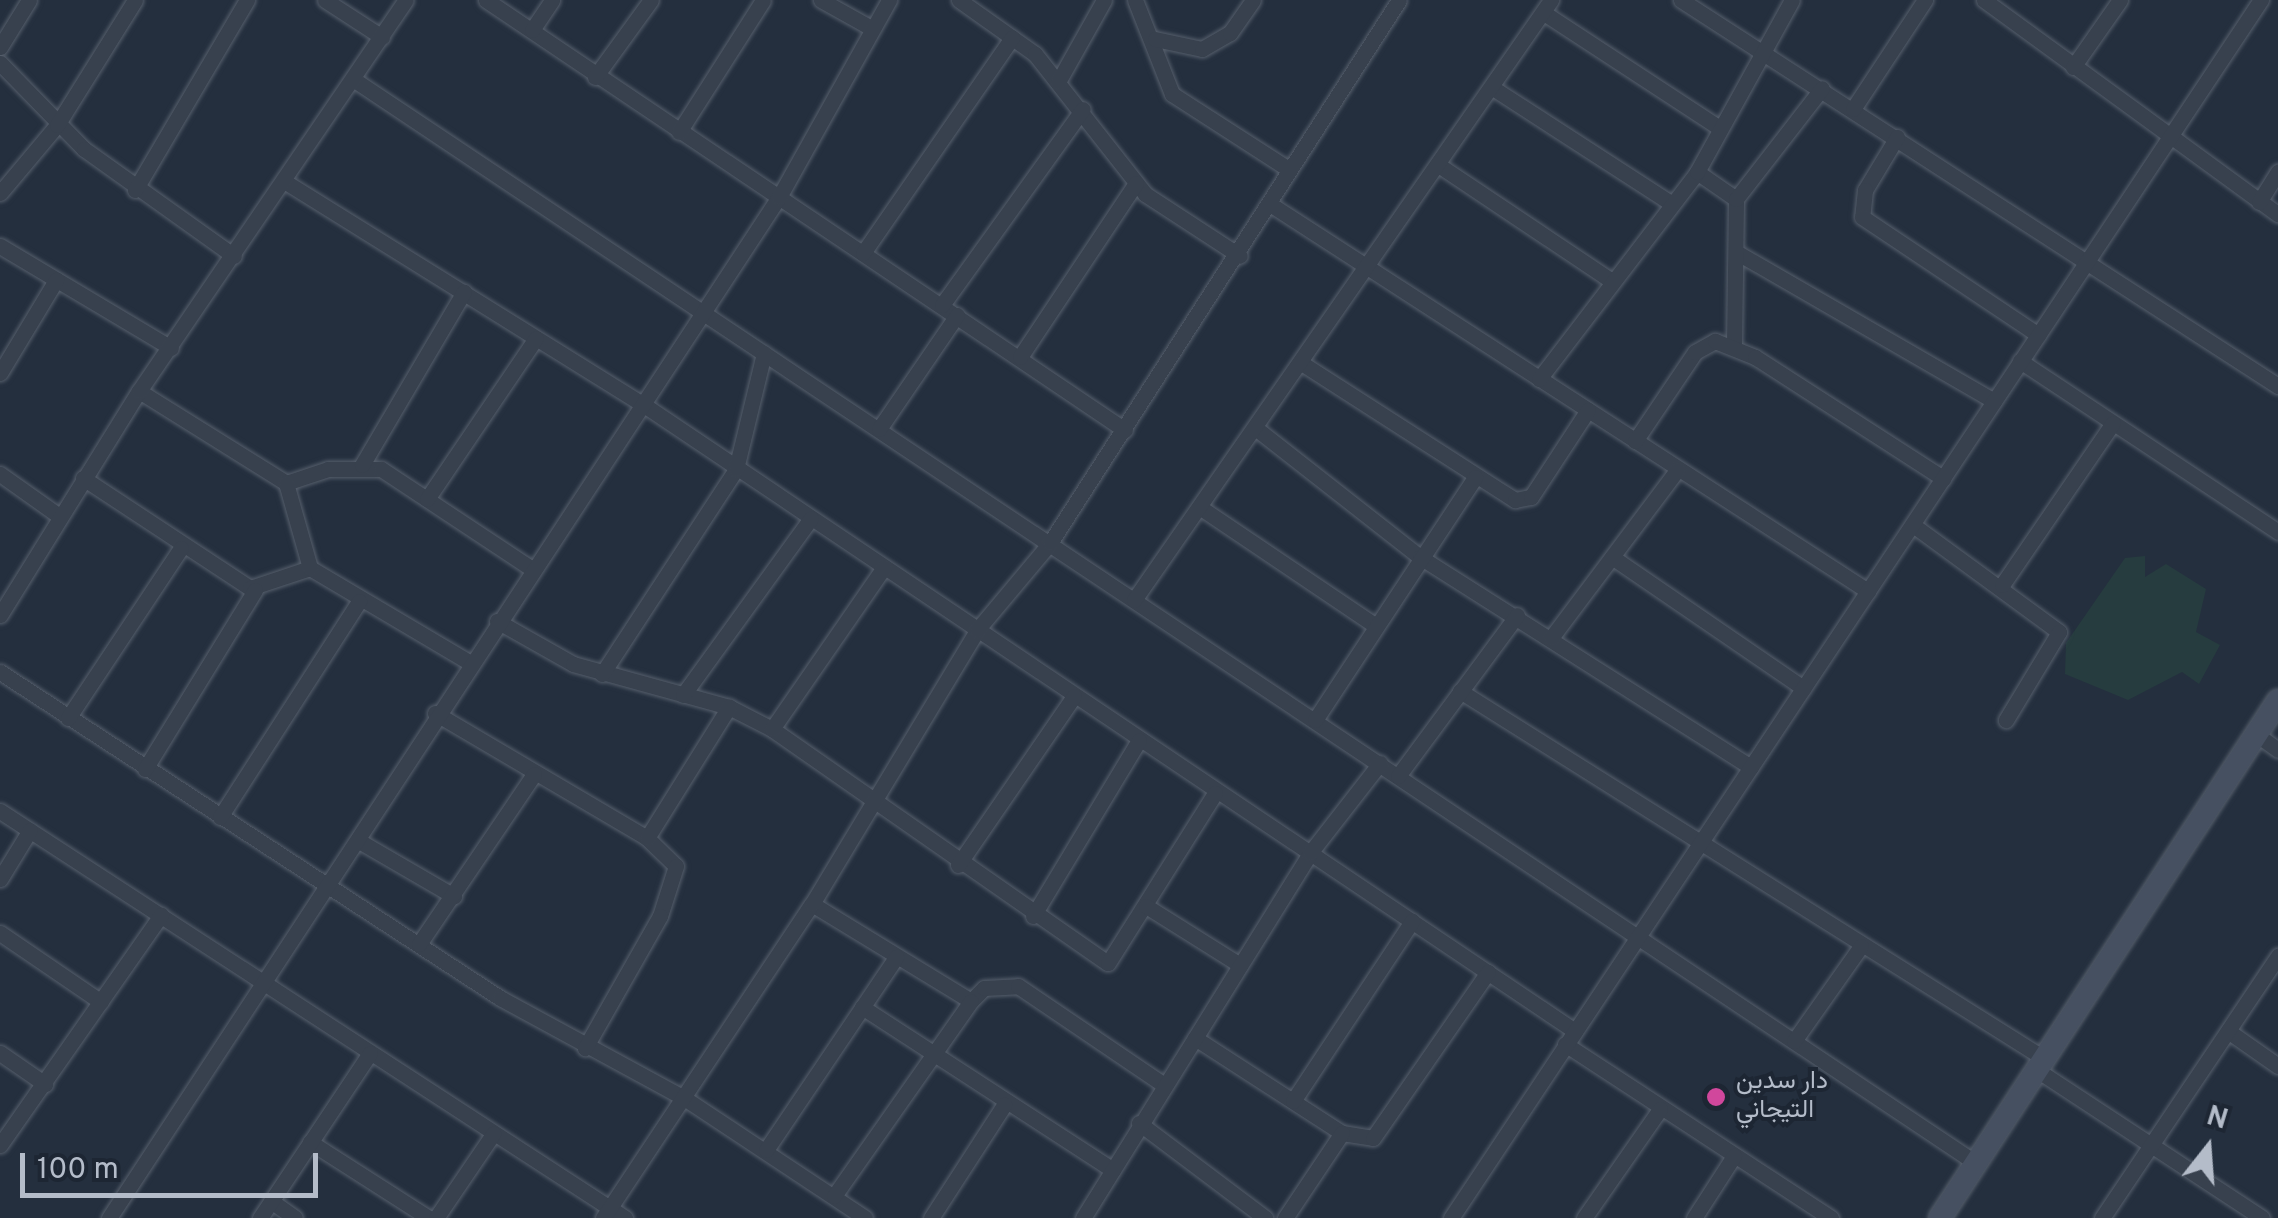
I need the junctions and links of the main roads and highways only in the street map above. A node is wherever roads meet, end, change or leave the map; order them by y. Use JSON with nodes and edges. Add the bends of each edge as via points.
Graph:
{"nodes":[{"id":1,"x":2278,"y":702,"type":"edge"},
{"id":2,"x":1940,"y":1218,"type":"edge"}],
"edges":[{"from":1,"to":2,"type":"main road"}]}
